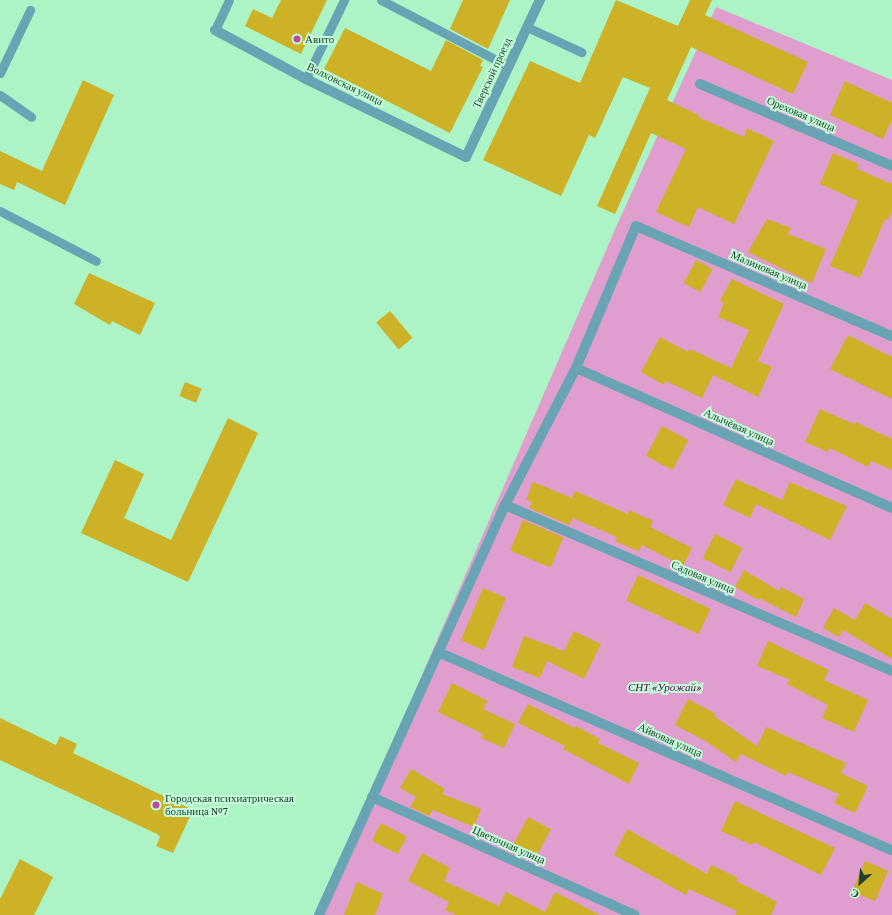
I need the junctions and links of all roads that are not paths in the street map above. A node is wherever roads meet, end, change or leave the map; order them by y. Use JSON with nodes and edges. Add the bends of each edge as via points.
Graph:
{"nodes":[{"id":1,"x":229,"y":0,"type":"edge"},
{"id":2,"x":344,"y":0,"type":"edge"},
{"id":3,"x":381,"y":0,"type":"edge"},
{"id":4,"x":540,"y":0,"type":"edge"},
{"id":5,"x":30,"y":10,"type":"dead end"},
{"id":6,"x":527,"y":27,"type":"junction"},
{"id":7,"x":215,"y":30,"type":"joint"},
{"id":8,"x":581,"y":52,"type":"dead end"},
{"id":9,"x":508,"y":66,"type":"junction"},
{"id":10,"x":0,"y":73,"type":"edge"},
{"id":11,"x":306,"y":79,"type":"junction"},
{"id":12,"x":700,"y":84,"type":"dead end"},
{"id":13,"x":0,"y":95,"type":"edge"},
{"id":14,"x":31,"y":117,"type":"dead end"},
{"id":15,"x":466,"y":157,"type":"joint"},
{"id":16,"x":892,"y":166,"type":"edge"},
{"id":17,"x":0,"y":211,"type":"edge"},
{"id":18,"x":96,"y":261,"type":"dead end"},
{"id":19,"x":892,"y":336,"type":"edge"},
{"id":20,"x":576,"y":368,"type":"junction"},
{"id":21,"x":505,"y":505,"type":"junction"},
{"id":22,"x":892,"y":508,"type":"edge"},
{"id":23,"x":438,"y":652,"type":"junction"},
{"id":24,"x":892,"y":671,"type":"edge"},
{"id":25,"x":372,"y":797,"type":"junction"},
{"id":26,"x":892,"y":850,"type":"edge"},
{"id":27,"x":321,"y":915,"type":"edge"},
{"id":28,"x":636,"y":915,"type":"edge"}],
"edges":[{"from":1,"to":7,"type":"lane"},
{"from":2,"to":11,"type":"lane"},
{"from":3,"to":9,"type":"lane"},
{"from":4,"to":6,"type":"street","name":"Тверской проезд"},
{"from":5,"to":10,"type":"lane"},
{"from":6,"to":8,"type":"lane"},
{"from":6,"to":9,"type":"street","name":"Тверской проезд"},
{"from":7,"to":11,"type":"street","name":"Волховская улица"},
{"from":9,"to":15,"type":"street","name":"Тверской проезд"},
{"from":11,"to":15,"type":"street","name":"Волховская улица"},
{"from":12,"to":16,"type":"street","name":"Ореховая улица"},
{"from":13,"to":14,"type":"lane"},
{"from":17,"to":18,"type":"lane"},
{"from":19,"to":20,"type":"street","name":"Малиновая улица","via":[[636,226]]},
{"from":20,"to":21,"type":"street"},
{"from":20,"to":22,"type":"street","name":"Алычёвая улица"},
{"from":21,"to":23,"type":"street"},
{"from":21,"to":24,"type":"street","name":"Садовая улица"},
{"from":23,"to":25,"type":"street"},
{"from":23,"to":26,"type":"street","name":"Айвовая улица"},
{"from":25,"to":27,"type":"street"},
{"from":25,"to":28,"type":"street","name":"Цветочная улица"}]}
